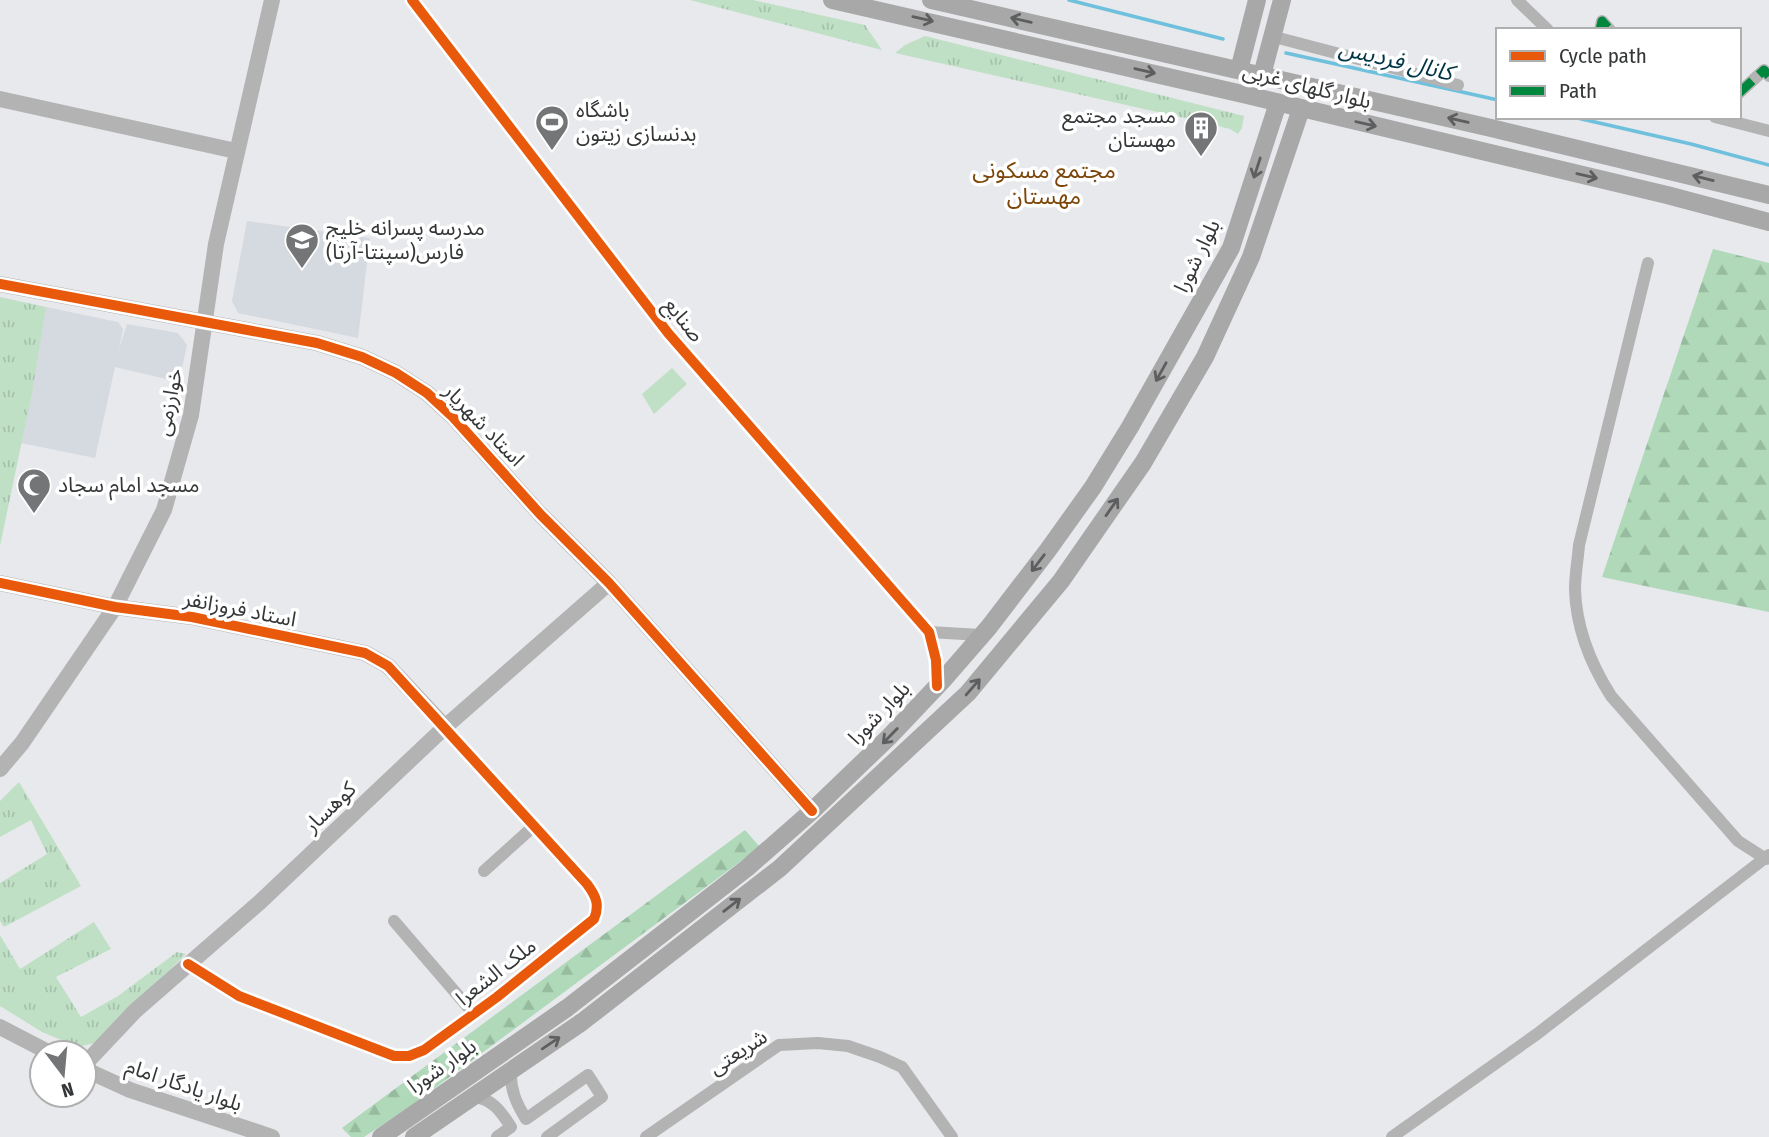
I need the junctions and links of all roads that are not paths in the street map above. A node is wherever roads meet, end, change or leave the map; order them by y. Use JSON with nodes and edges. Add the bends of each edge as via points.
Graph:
{"nodes":[{"id":1,"x":272,"y":0,"type":"edge"},
{"id":2,"x":412,"y":0,"type":"edge"},
{"id":3,"x":423,"y":0,"type":"edge"},
{"id":4,"x":832,"y":0,"type":"edge"},
{"id":5,"x":931,"y":0,"type":"edge"},
{"id":6,"x":1257,"y":0,"type":"edge"},
{"id":7,"x":1282,"y":0,"type":"edge"},
{"id":8,"x":1517,"y":0,"type":"edge"},
{"id":9,"x":425,"y":19,"type":"junction"},
{"id":10,"x":1546,"y":28,"type":"edge"},
{"id":11,"x":1251,"y":29,"type":"junction"},
{"id":12,"x":1065,"y":30,"type":"junction"},
{"id":13,"x":1272,"y":36,"type":"junction"},
{"id":14,"x":1063,"y":52,"type":"junction"},
{"id":15,"x":1239,"y":70,"type":"junction"},
{"id":16,"x":1262,"y":75,"type":"junction"},
{"id":17,"x":1769,"y":76,"type":"edge"},
{"id":18,"x":1458,"y":85,"type":"dead end"},
{"id":19,"x":1741,"y":91,"type":"edge"},
{"id":20,"x":0,"y":99,"type":"edge"},
{"id":21,"x":1278,"y":103,"type":"junction"},
{"id":22,"x":1301,"y":109,"type":"junction"},
{"id":23,"x":1723,"y":119,"type":"edge"},
{"id":24,"x":1491,"y":128,"type":"junction"},
{"id":25,"x":1769,"y":131,"type":"edge"},
{"id":26,"x":236,"y":151,"type":"junction"},
{"id":27,"x":1485,"y":152,"type":"junction"},
{"id":28,"x":1763,"y":193,"type":"edge"},
{"id":29,"x":1769,"y":222,"type":"edge"},
{"id":30,"x":1648,"y":263,"type":"dead end"},
{"id":31,"x":0,"y":284,"type":"edge"},
{"id":32,"x":204,"y":321,"type":"junction"},
{"id":33,"x":0,"y":583,"type":"edge"},
{"id":34,"x":609,"y":583,"type":"junction"},
{"id":35,"x":116,"y":607,"type":"junction"},
{"id":36,"x":929,"y":632,"type":"junction"},
{"id":37,"x":981,"y":635,"type":"junction"},
{"id":38,"x":937,"y":686,"type":"junction"},
{"id":39,"x":445,"y":727,"type":"junction"},
{"id":40,"x":0,"y":769,"type":"edge"},
{"id":41,"x":812,"y":811,"type":"junction"},
{"id":42,"x":534,"y":826,"type":"junction"},
{"id":43,"x":1768,"y":857,"type":"edge"},
{"id":44,"x":484,"y":871,"type":"dead end"},
{"id":45,"x":394,"y":921,"type":"dead end"},
{"id":46,"x":188,"y":964,"type":"junction"},
{"id":47,"x":474,"y":1014,"type":"junction"},
{"id":48,"x":0,"y":1027,"type":"edge"},
{"id":49,"x":28,"y":1042,"type":"edge"},
{"id":50,"x":98,"y":1052,"type":"edge"},
{"id":51,"x":511,"y":1070,"type":"junction"},
{"id":52,"x":98,"y":1074,"type":"edge"},
{"id":53,"x":473,"y":1096,"type":"junction"},
{"id":54,"x":526,"y":1119,"type":"junction"},
{"id":55,"x":511,"y":1127,"type":"junction"},
{"id":56,"x":272,"y":1137,"type":"edge"},
{"id":57,"x":381,"y":1137,"type":"edge"},
{"id":58,"x":414,"y":1137,"type":"edge"},
{"id":59,"x":497,"y":1137,"type":"edge"},
{"id":60,"x":547,"y":1137,"type":"edge"},
{"id":61,"x":646,"y":1137,"type":"edge"},
{"id":62,"x":952,"y":1137,"type":"edge"},
{"id":63,"x":1392,"y":1137,"type":"edge"}],
"edges":[{"from":1,"to":26,"type":"street","name":"خوارزمی"},
{"from":2,"to":9,"type":"street","name":"صنایع"},
{"from":3,"to":9,"type":"street"},
{"from":4,"to":14,"type":"main road","name":"بلوار گلهای غربی","one_way":true},
{"from":12,"to":5,"type":"main road","name":"بلوار گلهای غربی","one_way":true},
{"from":6,"to":11,"type":"main road"},
{"from":7,"to":13,"type":"main road"},
{"from":8,"to":10,"type":"street"},
{"from":9,"to":36,"type":"street","name":"صنایع","via":[[668,333]]},
{"from":11,"to":13,"type":"main road","via":[[1259,40]]},
{"from":11,"to":15,"type":"main road"},
{"from":12,"to":14,"type":"main road","via":[[1055,37]]},
{"from":12,"to":15,"type":"main road","name":"بلوار گلهای غربی"},
{"from":13,"to":16,"type":"main road"},
{"from":13,"to":18,"type":"street"},
{"from":14,"to":21,"type":"main road","name":"بلوار گلهای غربی","one_way":true},
{"from":15,"to":16,"type":"main road","name":"بلوار گلهای غربی"},
{"from":24,"to":16,"type":"main road","name":"بلوار گلهای غربی","one_way":true},
{"from":17,"to":19,"type":"street","via":[[1763,70]]},
{"from":20,"to":26,"type":"street"},
{"from":21,"to":22,"type":"main road","name":"بلوار گلهای غربی"},
{"from":21,"to":37,"type":"main road","name":"بلوار شورا","one_way":true,"via":[[1231,248],[1093,486]]},
{"from":22,"to":27,"type":"main road","name":"بلوار گلهای غربی","one_way":true},
{"from":51,"to":22,"type":"main road","name":"بلوار شورا","one_way":true,"via":[[582,1022],[788,860],[968,693],[1061,582],[1143,463],[1205,357],[1251,257]]},
{"from":23,"to":25,"type":"street"},
{"from":24,"to":27,"type":"main road","via":[[1499,140],[1496,148]]},
{"from":28,"to":24,"type":"main road","name":"بلوار گلهای غربی","one_way":true},
{"from":26,"to":32,"type":"street","name":"خوارزمی"},
{"from":27,"to":29,"type":"main road","name":"بلوار گلهای غربی","one_way":true},
{"from":30,"to":43,"type":"street","via":[[1579,545],[1578,618],[1595,670],[1611,696],[1738,841]]},
{"from":31,"to":32,"type":"street","name":"استاد شهریار"},
{"from":32,"to":34,"type":"street","name":"استاد شهریار","via":[[317,343],[362,357],[427,393]]},
{"from":32,"to":35,"type":"street","name":"خوارزمی","via":[[191,415],[164,510]]},
{"from":33,"to":35,"type":"street","name":"استاد فروزانفر"},
{"from":34,"to":39,"type":"street","name":"کوهسار"},
{"from":34,"to":41,"type":"street","name":"استاد شهریار"},
{"from":35,"to":39,"type":"street","name":"استاد فروزانفر","via":[[192,617],[365,653],[388,666]]},
{"from":35,"to":40,"type":"street","name":"خوارزمی"},
{"from":36,"to":37,"type":"street"},
{"from":36,"to":38,"type":"street"},
{"from":37,"to":38,"type":"main road","name":"بلوار شورا"},
{"from":38,"to":41,"type":"main road","name":"بلوار شورا","one_way":true},
{"from":39,"to":42,"type":"street","name":"ملک الشعرا"},
{"from":39,"to":46,"type":"street","name":"کوهسار","via":[[261,902]]},
{"from":41,"to":57,"type":"main road","name":"بلوار شورا","via":[[747,869],[567,1008]]},
{"from":42,"to":44,"type":"street"},
{"from":42,"to":47,"type":"street","name":"ملک الشعرا","via":[[587,884],[598,908],[594,919]]},
{"from":43,"to":63,"type":"street","via":[[1537,1034]]},
{"from":45,"to":47,"type":"street"},
{"from":46,"to":47,"type":"street","name":"ملک الشعرا","via":[[239,996],[394,1056],[425,1050]]},
{"from":46,"to":50,"type":"street","name":"کوهسار"},
{"from":48,"to":49,"type":"street"},
{"from":51,"to":53,"type":"main road","name":"بلوار شورا"},
{"from":51,"to":54,"type":"street","via":[[516,1103]]},
{"from":52,"to":56,"type":"street","name":"بلوار یادگار امام","via":[[130,1090]]},
{"from":53,"to":55,"type":"street","via":[[498,1107]]},
{"from":53,"to":58,"type":"main road","name":"بلوار شورا"},
{"from":54,"to":55,"type":"street"},
{"from":54,"to":60,"type":"street","via":[[588,1075],[602,1097]]},
{"from":55,"to":59,"type":"street"},
{"from":61,"to":62,"type":"street","name":"شریعتی","via":[[779,1045],[818,1043],[848,1046],[902,1067]]}]}
